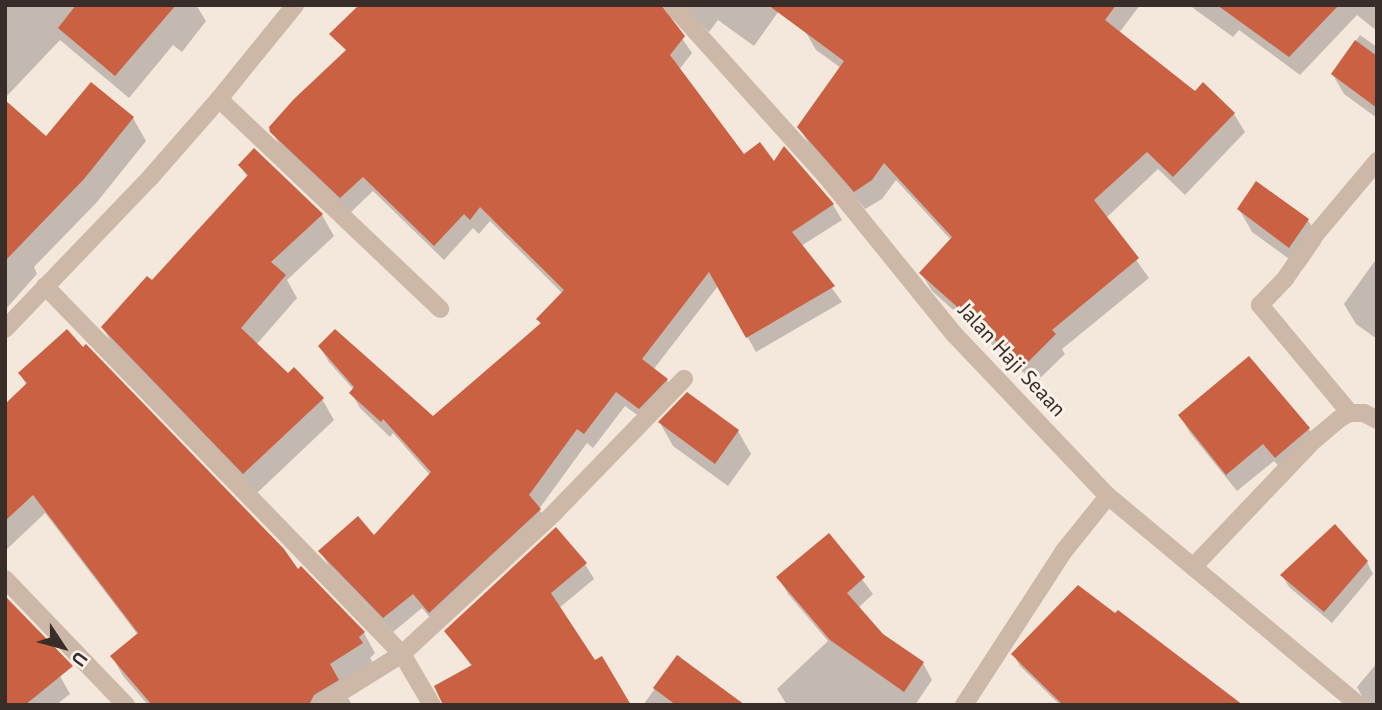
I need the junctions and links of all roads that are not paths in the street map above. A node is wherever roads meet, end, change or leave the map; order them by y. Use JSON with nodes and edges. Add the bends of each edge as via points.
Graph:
{"nodes":[{"id":1,"x":295,"y":5,"type":"edge"},
{"id":2,"x":672,"y":5,"type":"edge"},
{"id":3,"x":219,"y":99,"type":"junction"},
{"id":4,"x":1377,"y":161,"type":"edge"},
{"id":5,"x":45,"y":286,"type":"junction"},
{"id":6,"x":440,"y":309,"type":"dead end"},
{"id":7,"x":5,"y":329,"type":"edge"},
{"id":8,"x":684,"y":379,"type":"dead end"},
{"id":9,"x":1350,"y":413,"type":"junction"},
{"id":10,"x":1377,"y":420,"type":"edge"},
{"id":11,"x":1108,"y":496,"type":"junction"},
{"id":12,"x":1194,"y":567,"type":"junction"},
{"id":13,"x":5,"y":579,"type":"edge"},
{"id":14,"x":401,"y":654,"type":"junction"},
{"id":15,"x":125,"y":705,"type":"edge"},
{"id":16,"x":320,"y":705,"type":"edge"},
{"id":17,"x":432,"y":705,"type":"edge"},
{"id":18,"x":964,"y":705,"type":"edge"},
{"id":19,"x":1359,"y":705,"type":"edge"}],
"edges":[{"from":1,"to":3,"type":"street"},
{"from":2,"to":11,"type":"street","name":"Jalan Haji Seaan","via":[[826,176],[954,334]]},
{"from":3,"to":5,"type":"street"},
{"from":3,"to":6,"type":"street"},
{"from":4,"to":9,"type":"street","via":[[1260,305]]},
{"from":5,"to":7,"type":"street"},
{"from":5,"to":14,"type":"street"},
{"from":8,"to":14,"type":"street","via":[[554,513]]},
{"from":9,"to":10,"type":"street"},
{"from":9,"to":12,"type":"street","via":[[1313,441]]},
{"from":11,"to":12,"type":"street","name":"Jalan Haji Seaan"},
{"from":11,"to":18,"type":"street","via":[[1064,551]]},
{"from":12,"to":19,"type":"street","name":"Jalan Haji Seaan"},
{"from":13,"to":15,"type":"street"},
{"from":14,"to":16,"type":"street"},
{"from":14,"to":17,"type":"street"}]}
